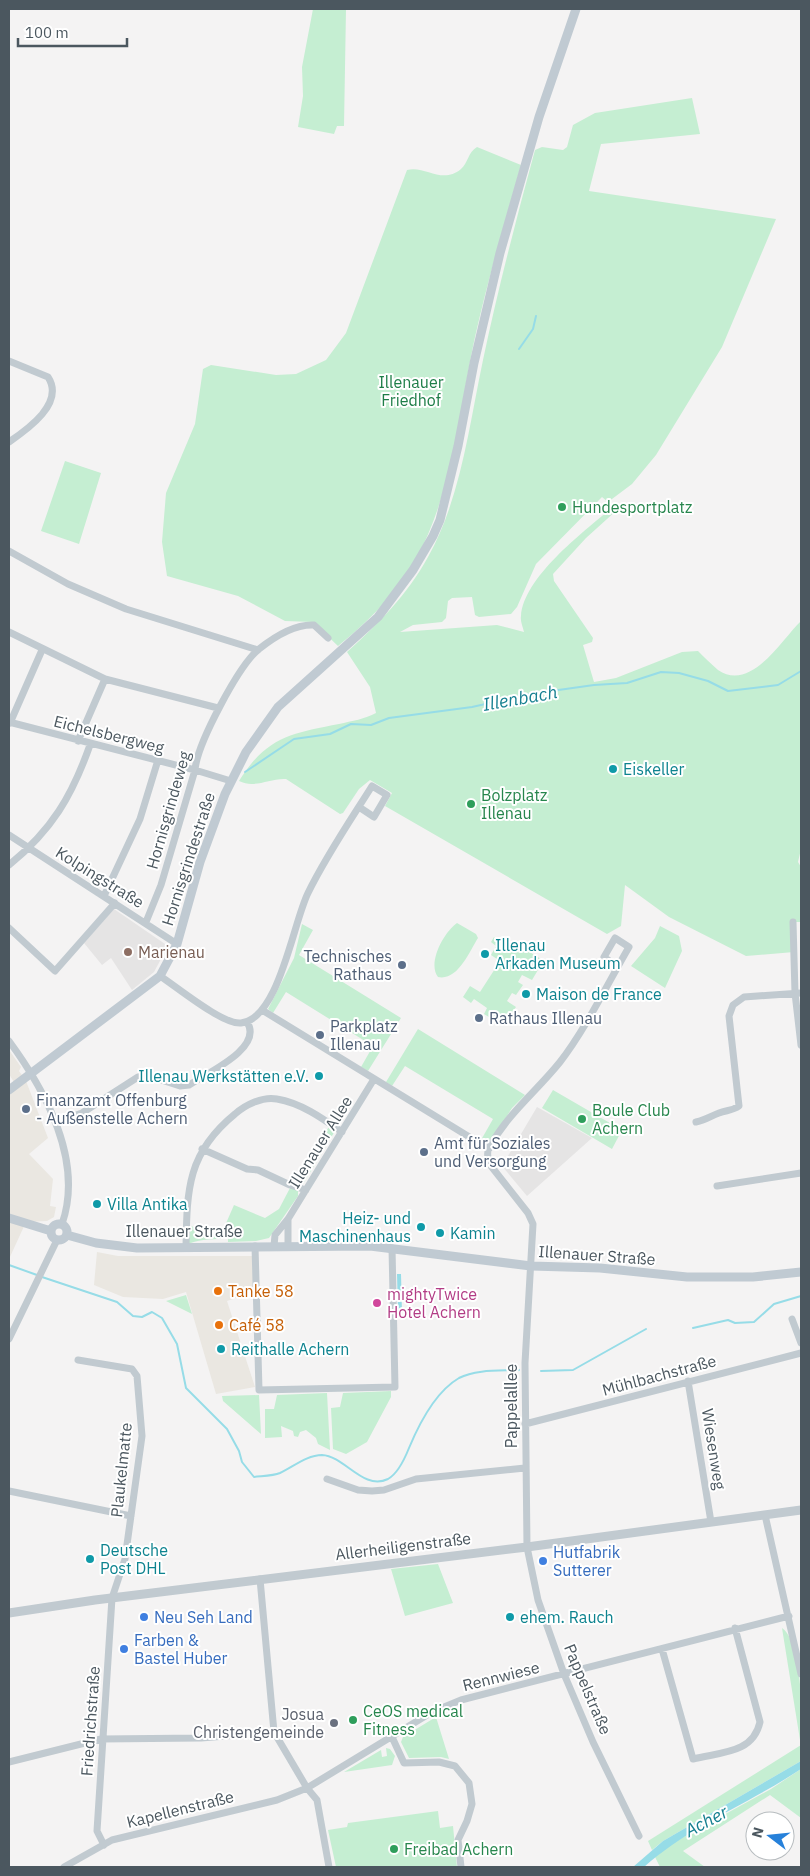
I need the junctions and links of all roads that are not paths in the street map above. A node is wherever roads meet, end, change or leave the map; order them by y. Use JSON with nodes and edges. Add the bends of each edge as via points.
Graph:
{"nodes":[{"id":1,"x":576,"y":9,"type":"edge"},
{"id":2,"x":9,"y":361,"type":"edge"},
{"id":3,"x":9,"y":442,"type":"edge"},
{"id":4,"x":9,"y":551,"type":"edge"},
{"id":5,"x":9,"y":632,"type":"edge"},
{"id":6,"x":328,"y":638,"type":"dead end"},
{"id":7,"x":42,"y":650,"type":"junction"},
{"id":8,"x":258,"y":650,"type":"junction"},
{"id":9,"x":105,"y":679,"type":"junction"},
{"id":10,"x":218,"y":708,"type":"junction"},
{"id":11,"x":10,"y":723,"type":"edge"},
{"id":12,"x":78,"y":741,"type":"junction"},
{"id":13,"x":90,"y":744,"type":"junction"},
{"id":14,"x":158,"y":760,"type":"junction"},
{"id":15,"x":195,"y":770,"type":"junction"},
{"id":16,"x":231,"y":781,"type":"junction"},
{"id":17,"x":359,"y":807,"type":"dead end"},
{"id":18,"x":9,"y":835,"type":"edge"},
{"id":19,"x":29,"y":849,"type":"junction"},
{"id":20,"x":9,"y":865,"type":"edge"},
{"id":21,"x":104,"y":896,"type":"junction"},
{"id":22,"x":115,"y":903,"type":"junction"},
{"id":23,"x":146,"y":922,"type":"junction"},
{"id":24,"x":793,"y":922,"type":"dead end"},
{"id":25,"x":9,"y":928,"type":"edge"},
{"id":26,"x":177,"y":944,"type":"junction"},
{"id":27,"x":618,"y":967,"type":"dead end"},
{"id":28,"x":160,"y":976,"type":"junction"},
{"id":29,"x":798,"y":993,"type":"edge"},
{"id":30,"x":262,"y":1010,"type":"junction"},
{"id":31,"x":247,"y":1022,"type":"junction"},
{"id":32,"x":9,"y":1041,"type":"edge"},
{"id":33,"x":801,"y":1046,"type":"edge"},
{"id":34,"x":31,"y":1071,"type":"junction"},
{"id":35,"x":374,"y":1079,"type":"junction"},
{"id":36,"x":9,"y":1090,"type":"edge"},
{"id":37,"x":55,"y":1122,"type":"junction"},
{"id":38,"x":696,"y":1122,"type":"dead end"},
{"id":39,"x":342,"y":1132,"type":"junction"},
{"id":40,"x":202,"y":1149,"type":"junction"},
{"id":41,"x":489,"y":1149,"type":"junction"},
{"id":42,"x":801,"y":1173,"type":"edge"},
{"id":43,"x":717,"y":1186,"type":"dead end"},
{"id":44,"x":306,"y":1190,"type":"junction"},
{"id":45,"x":9,"y":1218,"type":"edge"},
{"id":46,"x":288,"y":1219,"type":"junction"},
{"id":47,"x":62,"y":1224,"type":"junction"},
{"id":48,"x":51,"y":1231,"type":"junction"},
{"id":49,"x":68,"y":1235,"type":"junction"},
{"id":50,"x":57,"y":1240,"type":"junction"},
{"id":51,"x":254,"y":1246,"type":"junction"},
{"id":52,"x":274,"y":1246,"type":"junction"},
{"id":53,"x":288,"y":1246,"type":"junction"},
{"id":54,"x":186,"y":1247,"type":"junction"},
{"id":55,"x":392,"y":1248,"type":"junction"},
{"id":56,"x":531,"y":1266,"type":"junction"},
{"id":57,"x":801,"y":1272,"type":"edge"},
{"id":58,"x":792,"y":1319,"type":"dead end"},
{"id":59,"x":9,"y":1339,"type":"edge"},
{"id":60,"x":801,"y":1343,"type":"edge"},
{"id":61,"x":801,"y":1353,"type":"edge"},
{"id":62,"x":78,"y":1360,"type":"dead end"},
{"id":63,"x":688,"y":1381,"type":"junction"},
{"id":64,"x":525,"y":1424,"type":"junction"},
{"id":65,"x":525,"y":1468,"type":"junction"},
{"id":66,"x":327,"y":1479,"type":"dead end"},
{"id":67,"x":9,"y":1491,"type":"edge"},
{"id":68,"x":801,"y":1510,"type":"edge"},
{"id":69,"x":765,"y":1515,"type":"junction"},
{"id":70,"x":131,"y":1516,"type":"junction"},
{"id":71,"x":712,"y":1522,"type":"junction"},
{"id":72,"x":527,"y":1547,"type":"junction"},
{"id":73,"x":260,"y":1579,"type":"junction"},
{"id":74,"x":112,"y":1598,"type":"junction"},
{"id":75,"x":9,"y":1613,"type":"edge"},
{"id":76,"x":789,"y":1616,"type":"junction"},
{"id":77,"x":736,"y":1628,"type":"junction"},
{"id":78,"x":662,"y":1648,"type":"junction"},
{"id":79,"x":564,"y":1674,"type":"junction"},
{"id":80,"x":801,"y":1674,"type":"edge"},
{"id":81,"x":274,"y":1732,"type":"junction"},
{"id":82,"x":392,"y":1736,"type":"junction"},
{"id":83,"x":102,"y":1739,"type":"junction"},
{"id":84,"x":9,"y":1762,"type":"edge"},
{"id":85,"x":307,"y":1788,"type":"junction"},
{"id":86,"x":639,"y":1836,"type":"dead end"},
{"id":87,"x":104,"y":1845,"type":"junction"},
{"id":88,"x":75,"y":1864,"type":"edge"},
{"id":89,"x":64,"y":1867,"type":"edge"},
{"id":90,"x":329,"y":1867,"type":"edge"},
{"id":91,"x":461,"y":1867,"type":"edge"}],
"edges":[{"from":1,"to":16,"type":"main road","name":"Hornisgrindestraße","via":[[539,117],[500,253],[440,520],[413,570],[378,617],[278,707],[258,733]]},
{"from":2,"to":3,"type":"street","via":[[48,376],[52,398],[43,412]]},
{"from":4,"to":8,"type":"street","via":[[68,584],[126,610]]},
{"from":5,"to":7,"type":"street"},
{"from":6,"to":8,"type":"street","name":"Hornisgrindeweg","via":[[314,625],[302,624]]},
{"from":7,"to":9,"type":"street"},
{"from":7,"to":11,"type":"street"},
{"from":8,"to":10,"type":"street","name":"Hornisgrindeweg"},
{"from":9,"to":10,"type":"street"},
{"from":9,"to":12,"type":"street"},
{"from":10,"to":15,"type":"street","name":"Hornisgrindeweg","via":[[196,758]]},
{"from":11,"to":12,"type":"street","name":"Eichelsbergweg"},
{"from":12,"to":13,"type":"street","name":"Eichelsbergweg"},
{"from":13,"to":14,"type":"street","name":"Eichelsbergweg"},
{"from":13,"to":19,"type":"street","via":[[77,782],[62,808]]},
{"from":14,"to":15,"type":"street","name":"Eichelsbergweg"},
{"from":14,"to":21,"type":"street","via":[[140,819]]},
{"from":15,"to":16,"type":"street","name":"Eichelsbergweg"},
{"from":15,"to":23,"type":"street","name":"Hornisgrindeweg","via":[[161,885]]},
{"from":16,"to":26,"type":"main road","name":"Hornisgrindestraße","via":[[200,862]]},
{"from":17,"to":30,"type":"street","via":[[307,894],[284,970]]},
{"from":18,"to":19,"type":"street","name":"Kolpingstraße"},
{"from":19,"to":20,"type":"street"},
{"from":19,"to":21,"type":"street","name":"Kolpingstraße"},
{"from":21,"to":22,"type":"street","name":"Kolpingstraße"},
{"from":22,"to":23,"type":"street","name":"Kolpingstraße"},
{"from":22,"to":25,"type":"street","via":[[55,971]]},
{"from":23,"to":26,"type":"street","name":"Kolpingstraße"},
{"from":24,"to":29,"type":"street"},
{"from":26,"to":28,"type":"main road","name":"Hornisgrindestraße"},
{"from":27,"to":41,"type":"street","via":[[561,1060],[513,1111]]},
{"from":28,"to":31,"type":"street","via":[[222,1019],[232,1023]]},
{"from":28,"to":34,"type":"main road","name":"Hornisgrindestraße"},
{"from":29,"to":33,"type":"street"},
{"from":29,"to":38,"type":"street","via":[[744,997],[733,1005],[729,1016],[739,1106]]},
{"from":30,"to":31,"type":"street"},
{"from":30,"to":35,"type":"street"},
{"from":31,"to":37,"type":"street","via":[[251,1035],[243,1050],[189,1085],[180,1086],[149,1076],[138,1077],[82,1113]]},
{"from":32,"to":34,"type":"street"},
{"from":34,"to":36,"type":"main road","name":"Hornisgrindestraße"},
{"from":34,"to":37,"type":"street"},
{"from":35,"to":39,"type":"street","name":"Illenauer Allee"},
{"from":35,"to":41,"type":"street"},
{"from":37,"to":47,"type":"street","via":[[66,1154]]},
{"from":39,"to":40,"type":"street","via":[[311,1112],[274,1098],[240,1109],[217,1128]]},
{"from":39,"to":44,"type":"street","name":"Illenauer Allee"},
{"from":40,"to":44,"type":"street"},
{"from":40,"to":54,"type":"street","via":[[190,1178],[185,1213]]},
{"from":41,"to":56,"type":"street","name":"Pappelallee","via":[[491,1166],[533,1224]]},
{"from":42,"to":43,"type":"street"},
{"from":44,"to":46,"type":"street","name":"Illenauer Allee"},
{"from":45,"to":48,"type":"main road"},
{"from":46,"to":52,"type":"street","name":"Illenauer Allee","via":[[275,1236]]},
{"from":46,"to":53,"type":"street"},
{"from":47,"to":48,"type":"main road","via":[[55,1225]]},
{"from":47,"to":49,"type":"main road"},
{"from":48,"to":50,"type":"main road"},
{"from":49,"to":50,"type":"main road","via":[[64,1240]]},
{"from":49,"to":54,"type":"main road","name":"Illenauer Straße","via":[[96,1244]]},
{"from":50,"to":59,"type":"street"},
{"from":51,"to":52,"type":"main road","name":"Illenauer Straße"},
{"from":51,"to":54,"type":"main road","name":"Illenauer Straße"},
{"from":51,"to":55,"type":"street","via":[[259,1390],[395,1387]]},
{"from":52,"to":53,"type":"main road","name":"Illenauer Straße"},
{"from":53,"to":55,"type":"main road","name":"Illenauer Straße"},
{"from":55,"to":56,"type":"main road","name":"Illenauer Straße"},
{"from":56,"to":57,"type":"main road","name":"Illenauer Straße","via":[[600,1268],[687,1277]]},
{"from":56,"to":64,"type":"street","name":"Pappelallee"},
{"from":58,"to":60,"type":"street"},
{"from":61,"to":63,"type":"street","name":"Mühlbachstraße"},
{"from":62,"to":70,"type":"street","name":"Plaukelmatte","via":[[132,1369],[137,1376],[142,1436]]},
{"from":63,"to":64,"type":"street","name":"Mühlbachstraße"},
{"from":63,"to":71,"type":"street","name":"Wiesenweg"},
{"from":64,"to":65,"type":"street","name":"Pappelallee"},
{"from":65,"to":66,"type":"street","via":[[416,1479],[372,1491],[358,1490]]},
{"from":65,"to":72,"type":"street","name":"Pappelallee"},
{"from":67,"to":70,"type":"street"},
{"from":68,"to":69,"type":"street","name":"Allerheiligenstraße"},
{"from":69,"to":71,"type":"street","name":"Allerheiligenstraße"},
{"from":69,"to":76,"type":"street"},
{"from":70,"to":74,"type":"street","name":"Plaukelmatte","via":[[125,1559]]},
{"from":71,"to":72,"type":"street","name":"Allerheiligenstraße"},
{"from":72,"to":73,"type":"street","name":"Allerheiligenstraße"},
{"from":72,"to":79,"type":"street","name":"Pappelstraße","via":[[538,1600]]},
{"from":73,"to":74,"type":"street","name":"Allerheiligenstraße"},
{"from":73,"to":81,"type":"street"},
{"from":74,"to":75,"type":"street","name":"Allerheiligenstraße"},
{"from":74,"to":83,"type":"street","name":"Friedrichstraße"},
{"from":76,"to":77,"type":"street","name":"Rennwiese"},
{"from":76,"to":80,"type":"street"},
{"from":77,"to":78,"type":"street","name":"Rennwiese"},
{"from":77,"to":78,"type":"street","via":[[760,1722],[758,1732],[746,1746],[693,1759]]},
{"from":78,"to":79,"type":"street","name":"Rennwiese"},
{"from":79,"to":82,"type":"street","name":"Rennwiese","via":[[461,1700],[432,1712]]},
{"from":79,"to":86,"type":"street","name":"Pappelstraße"},
{"from":81,"to":83,"type":"street","via":[[201,1738]]},
{"from":81,"to":85,"type":"street"},
{"from":82,"to":85,"type":"street","name":"Rennwiese"},
{"from":82,"to":91,"type":"street","via":[[404,1763],[439,1762],[455,1766],[469,1783],[472,1804],[458,1840]]},
{"from":83,"to":84,"type":"street"},
{"from":83,"to":87,"type":"street","name":"Friedrichstraße","via":[[97,1831]]},
{"from":85,"to":87,"type":"street","name":"Kapellenstraße","via":[[277,1800],[112,1840]]},
{"from":85,"to":90,"type":"street","via":[[317,1800]]},
{"from":87,"to":88,"type":"street","name":"Kapellenstraße"},
{"from":88,"to":89,"type":"street","name":"Kapellenstraße"}]}
